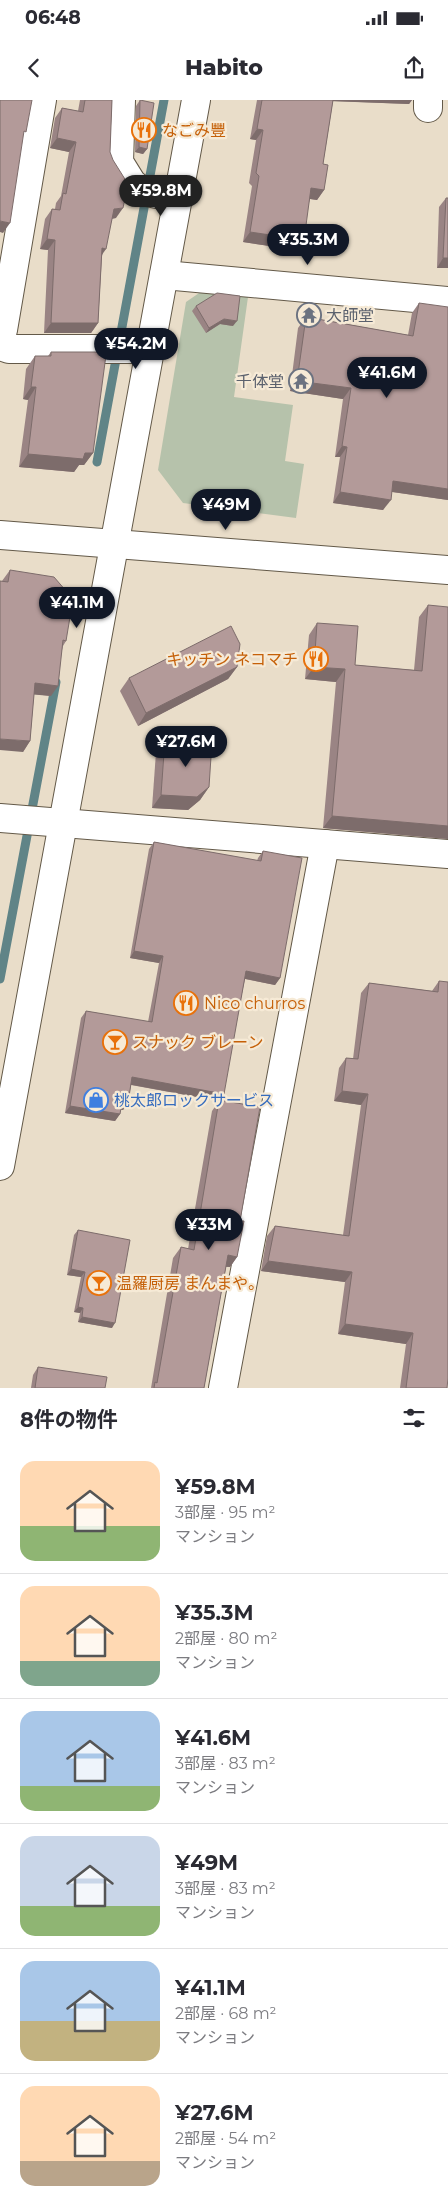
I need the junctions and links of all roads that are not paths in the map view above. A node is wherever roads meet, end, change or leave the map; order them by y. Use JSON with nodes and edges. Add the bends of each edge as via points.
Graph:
{"nodes":[{"id":1,"x":42,"y":100,"type":"edge"},
{"id":2,"x":121,"y":100,"type":"edge"},
{"id":3,"x":196,"y":100,"type":"edge"},
{"id":4,"x":157,"y":194,"type":"junction"},
{"id":5,"x":164,"y":275,"type":"junction"},
{"id":6,"x":448,"y":300,"type":"edge"},
{"id":7,"x":0,"y":332,"type":"edge"},
{"id":8,"x":0,"y":346,"type":"edge"},
{"id":9,"x":150,"y":349,"type":"junction"},
{"id":10,"x":0,"y":535,"type":"edge"},
{"id":11,"x":114,"y":544,"type":"junction"},
{"id":12,"x":448,"y":570,"type":"edge"},
{"id":13,"x":31,"y":820,"type":"edge"},
{"id":14,"x":325,"y":844,"type":"junction"},
{"id":15,"x":448,"y":854,"type":"edge"},
{"id":16,"x":0,"y":1166,"type":"edge"},
{"id":17,"x":223,"y":1388,"type":"edge"}],
"edges":[{"from":1,"to":7,"type":"street"},
{"from":2,"to":4,"type":"street","via":[[119,162],[132,183]]},
{"from":3,"to":4,"type":"street"},
{"from":4,"to":5,"type":"street"},
{"from":5,"to":6,"type":"street"},
{"from":5,"to":9,"type":"street"},
{"from":8,"to":9,"type":"street","via":[[9,349]]},
{"from":9,"to":11,"type":"street"},
{"from":10,"to":11,"type":"street"},
{"from":11,"to":12,"type":"street"},
{"from":11,"to":13,"type":"street"},
{"from":13,"to":14,"type":"street"},
{"from":13,"to":16,"type":"street"},
{"from":14,"to":15,"type":"street"},
{"from":14,"to":17,"type":"street"}]}
